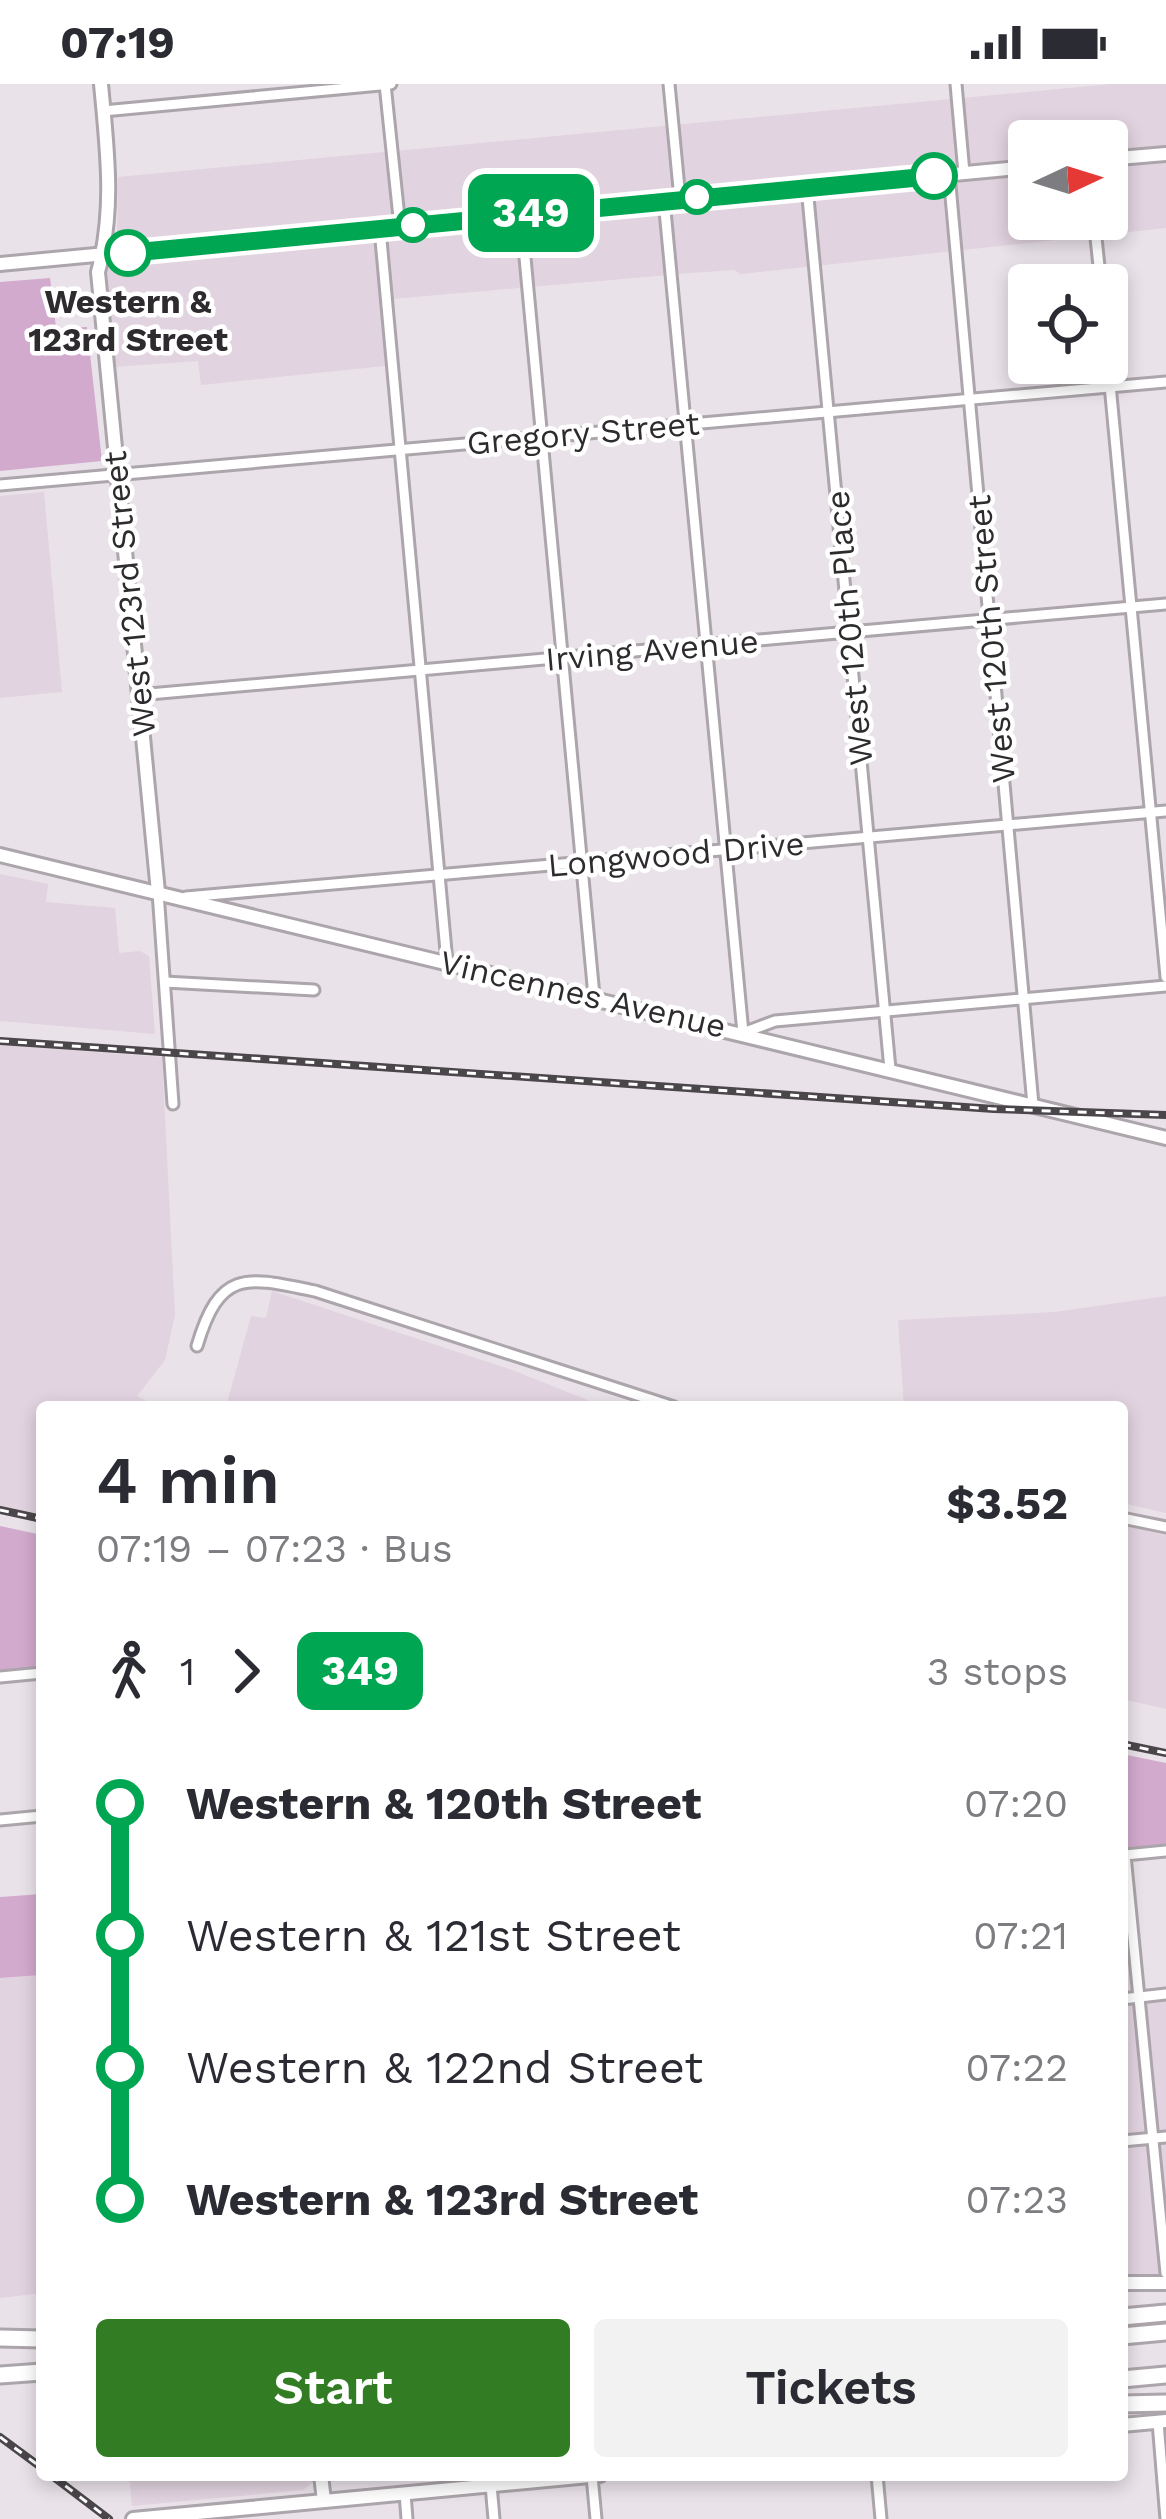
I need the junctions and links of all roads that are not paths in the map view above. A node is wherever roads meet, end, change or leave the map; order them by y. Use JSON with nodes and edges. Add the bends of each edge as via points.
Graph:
{"nodes":[{"id":1,"x":100,"y":84,"type":"edge"},
{"id":2,"x":387,"y":84,"type":"edge"},
{"id":3,"x":669,"y":84,"type":"edge"},
{"id":4,"x":956,"y":84,"type":"edge"},
{"id":5,"x":103,"y":111,"type":"junction"},
{"id":6,"x":1166,"y":154,"type":"edge"},
{"id":7,"x":1128,"y":157,"type":"edge"},
{"id":8,"x":1008,"y":168,"type":"edge"},
{"id":9,"x":964,"y":172,"type":"junction"},
{"id":10,"x":949,"y":174,"type":"junction"},
{"id":11,"x":807,"y":187,"type":"junction"},
{"id":12,"x":680,"y":199,"type":"junction"},
{"id":13,"x":664,"y":200,"type":"junction"},
{"id":14,"x":521,"y":214,"type":"junction"},
{"id":15,"x":400,"y":227,"type":"junction"},
{"id":16,"x":380,"y":229,"type":"junction"},
{"id":17,"x":103,"y":255,"type":"junction"},
{"id":18,"x":0,"y":264,"type":"edge"},
{"id":19,"x":1166,"y":382,"type":"edge"},
{"id":20,"x":1110,"y":386,"type":"junction"},
{"id":21,"x":969,"y":399,"type":"junction"},
{"id":22,"x":829,"y":411,"type":"junction"},
{"id":23,"x":685,"y":424,"type":"junction"},
{"id":24,"x":541,"y":436,"type":"junction"},
{"id":25,"x":400,"y":448,"type":"junction"},
{"id":26,"x":117,"y":473,"type":"junction"},
{"id":27,"x":0,"y":485,"type":"edge"},
{"id":28,"x":1166,"y":604,"type":"edge"},
{"id":29,"x":1131,"y":607,"type":"junction"},
{"id":30,"x":989,"y":620,"type":"junction"},
{"id":31,"x":850,"y":632,"type":"junction"},
{"id":32,"x":706,"y":645,"type":"junction"},
{"id":33,"x":562,"y":658,"type":"junction"},
{"id":34,"x":420,"y":670,"type":"junction"},
{"id":35,"x":139,"y":695,"type":"junction"},
{"id":36,"x":1166,"y":811,"type":"edge"},
{"id":37,"x":1150,"y":812,"type":"junction"},
{"id":38,"x":1008,"y":824,"type":"junction"},
{"id":39,"x":868,"y":837,"type":"junction"},
{"id":40,"x":726,"y":850,"type":"junction"},
{"id":41,"x":0,"y":855,"type":"edge"},
{"id":42,"x":581,"y":861,"type":"junction"},
{"id":43,"x":439,"y":875,"type":"junction"},
{"id":44,"x":158,"y":892,"type":"junction"},
{"id":45,"x":186,"y":897,"type":"junction"},
{"id":46,"x":447,"y":962,"type":"junction"},
{"id":47,"x":165,"y":982,"type":"junction"},
{"id":48,"x":1166,"y":982,"type":"edge"},
{"id":49,"x":314,"y":990,"type":"dead end"},
{"id":50,"x":593,"y":996,"type":"junction"},
{"id":51,"x":1024,"y":1000,"type":"junction"},
{"id":52,"x":885,"y":1011,"type":"junction"},
{"id":53,"x":743,"y":1033,"type":"junction"},
{"id":54,"x":890,"y":1069,"type":"junction"},
{"id":55,"x":173,"y":1104,"type":"dead end"},
{"id":56,"x":1034,"y":1105,"type":"junction"},
{"id":57,"x":1166,"y":1138,"type":"edge"},
{"id":58,"x":196,"y":1346,"type":"dead end"},
{"id":59,"x":655,"y":1401,"type":"edge"},
{"id":60,"x":1128,"y":1519,"type":"edge"},
{"id":61,"x":1166,"y":1527,"type":"edge"},
{"id":62,"x":36,"y":1674,"type":"edge"},
{"id":63,"x":0,"y":1677,"type":"edge"},
{"id":64,"x":36,"y":1817,"type":"edge"},
{"id":65,"x":0,"y":1820,"type":"edge"},
{"id":66,"x":1166,"y":1851,"type":"edge"},
{"id":67,"x":1128,"y":1855,"type":"edge"},
{"id":68,"x":1128,"y":1883,"type":"edge"},
{"id":69,"x":1166,"y":1994,"type":"edge"},
{"id":70,"x":1140,"y":1997,"type":"junction"},
{"id":71,"x":1128,"y":1998,"type":"edge"},
{"id":72,"x":1160,"y":2137,"type":"edge"},
{"id":73,"x":1128,"y":2140,"type":"edge"},
{"id":74,"x":1166,"y":2273,"type":"edge"},
{"id":75,"x":1128,"y":2283,"type":"edge"},
{"id":76,"x":1166,"y":2283,"type":"edge"},
{"id":77,"x":1166,"y":2313,"type":"edge"},
{"id":78,"x":1128,"y":2316,"type":"edge"},
{"id":79,"x":1166,"y":2332,"type":"edge"},
{"id":80,"x":1128,"y":2335,"type":"edge"},
{"id":81,"x":0,"y":2338,"type":"edge"},
{"id":82,"x":36,"y":2338,"type":"edge"},
{"id":83,"x":36,"y":2372,"type":"edge"},
{"id":84,"x":0,"y":2373,"type":"edge"},
{"id":85,"x":1166,"y":2375,"type":"edge"},
{"id":86,"x":1128,"y":2378,"type":"edge"},
{"id":87,"x":1166,"y":2403,"type":"edge"},
{"id":88,"x":1128,"y":2404,"type":"edge"},
{"id":89,"x":1162,"y":2422,"type":"edge"},
{"id":90,"x":1128,"y":2425,"type":"edge"},
{"id":91,"x":322,"y":2481,"type":"edge"},
{"id":92,"x":533,"y":2481,"type":"edge"},
{"id":93,"x":596,"y":2481,"type":"edge"},
{"id":94,"x":878,"y":2481,"type":"edge"},
{"id":95,"x":491,"y":2485,"type":"junction"},
{"id":96,"x":405,"y":2493,"type":"junction"},
{"id":97,"x":324,"y":2501,"type":"junction"},
{"id":98,"x":133,"y":2519,"type":"edge"},
{"id":99,"x":407,"y":2519,"type":"edge"},
{"id":100,"x":494,"y":2519,"type":"edge"},
{"id":101,"x":596,"y":2519,"type":"edge"},
{"id":102,"x":881,"y":2519,"type":"edge"},
{"id":103,"x":1166,"y":2519,"type":"edge"}],
"edges":[{"from":1,"to":5,"type":"main road","name":"West 123rd Street"},
{"from":2,"to":5,"type":"street"},
{"from":2,"to":15,"type":"street"},
{"from":3,"to":12,"type":"street"},
{"from":4,"to":9,"type":"street"},
{"from":5,"to":17,"type":"main road","name":"West 123rd Street","via":[[110,188]]},
{"from":6,"to":7,"type":"main road"},
{"from":8,"to":9,"type":"main road"},
{"from":9,"to":10,"type":"main road"},
{"from":10,"to":11,"type":"main road"},
{"from":10,"to":21,"type":"street","name":"West 120th Street"},
{"from":11,"to":12,"type":"main road"},
{"from":11,"to":22,"type":"street","name":"West 120th Place"},
{"from":12,"to":13,"type":"main road"},
{"from":13,"to":14,"type":"main road"},
{"from":13,"to":23,"type":"street"},
{"from":14,"to":15,"type":"main road"},
{"from":14,"to":24,"type":"street"},
{"from":15,"to":16,"type":"main road"},
{"from":16,"to":17,"type":"main road"},
{"from":16,"to":25,"type":"street"},
{"from":17,"to":18,"type":"main road"},
{"from":17,"to":26,"type":"main road","name":"West 123rd Street","via":[[98,272]]},
{"from":19,"to":20,"type":"street","name":"Gregory Street"},
{"from":20,"to":21,"type":"street","name":"Gregory Street"},
{"from":20,"to":29,"type":"street"},
{"from":21,"to":22,"type":"street","name":"Gregory Street"},
{"from":21,"to":30,"type":"street","name":"West 120th Street"},
{"from":22,"to":23,"type":"street","name":"Gregory Street"},
{"from":22,"to":31,"type":"street","name":"West 120th Place"},
{"from":23,"to":24,"type":"street","name":"Gregory Street"},
{"from":23,"to":32,"type":"street"},
{"from":24,"to":25,"type":"street","name":"Gregory Street"},
{"from":24,"to":33,"type":"street"},
{"from":25,"to":26,"type":"street","name":"Gregory Street"},
{"from":25,"to":34,"type":"street"},
{"from":26,"to":27,"type":"street","name":"Gregory Street"},
{"from":26,"to":35,"type":"main road","name":"West 123rd Street"},
{"from":28,"to":29,"type":"street","name":"Irving Avenue"},
{"from":29,"to":30,"type":"street","name":"Irving Avenue"},
{"from":29,"to":37,"type":"street"},
{"from":30,"to":31,"type":"street","name":"Irving Avenue"},
{"from":30,"to":38,"type":"street","name":"West 120th Street"},
{"from":31,"to":32,"type":"street","name":"Irving Avenue"},
{"from":31,"to":39,"type":"street","name":"West 120th Place"},
{"from":32,"to":33,"type":"street","name":"Irving Avenue"},
{"from":32,"to":40,"type":"street"},
{"from":33,"to":34,"type":"street","name":"Irving Avenue"},
{"from":33,"to":42,"type":"street"},
{"from":34,"to":35,"type":"street","name":"Irving Avenue"},
{"from":34,"to":43,"type":"street"},
{"from":35,"to":44,"type":"main road","name":"West 123rd Street"},
{"from":36,"to":37,"type":"street","name":"Longwood Drive"},
{"from":37,"to":38,"type":"street","name":"Longwood Drive"},
{"from":37,"to":48,"type":"street"},
{"from":38,"to":39,"type":"street","name":"Longwood Drive"},
{"from":38,"to":51,"type":"street","name":"West 120th Street"},
{"from":39,"to":40,"type":"street","name":"Longwood Drive"},
{"from":39,"to":52,"type":"street","name":"West 120th Place"},
{"from":40,"to":42,"type":"street","name":"Longwood Drive"},
{"from":40,"to":53,"type":"street"},
{"from":41,"to":44,"type":"main road","name":"Vincennes Avenue"},
{"from":42,"to":43,"type":"street","name":"Longwood Drive"},
{"from":42,"to":50,"type":"street"},
{"from":43,"to":45,"type":"street","name":"Longwood Drive"},
{"from":43,"to":46,"type":"street"},
{"from":44,"to":45,"type":"main road","name":"Vincennes Avenue"},
{"from":44,"to":47,"type":"street","name":"West 123rd Street"},
{"from":45,"to":46,"type":"main road","name":"Vincennes Avenue"},
{"from":46,"to":50,"type":"main road","name":"Vincennes Avenue"},
{"from":47,"to":49,"type":"street"},
{"from":47,"to":55,"type":"street","name":"West 123rd Street"},
{"from":48,"to":51,"type":"street"},
{"from":50,"to":53,"type":"main road","name":"Vincennes Avenue"},
{"from":51,"to":52,"type":"street"},
{"from":51,"to":56,"type":"street","name":"West 120th Street"},
{"from":52,"to":53,"type":"street","via":[[775,1021]]},
{"from":52,"to":54,"type":"street","name":"West 120th Place"},
{"from":53,"to":54,"type":"main road","name":"Vincennes Avenue"},
{"from":54,"to":56,"type":"main road","name":"Vincennes Avenue"},
{"from":56,"to":57,"type":"main road","name":"Vincennes Avenue"},
{"from":58,"to":59,"type":"street","via":[[221,1294],[238,1281],[266,1280]]},
{"from":60,"to":61,"type":"street"},
{"from":62,"to":63,"type":"street"},
{"from":64,"to":65,"type":"street"},
{"from":66,"to":67,"type":"street"},
{"from":68,"to":70,"type":"street"},
{"from":69,"to":70,"type":"street"},
{"from":70,"to":71,"type":"street"},
{"from":70,"to":72,"type":"street"},
{"from":72,"to":73,"type":"street"},
{"from":72,"to":74,"type":"street"},
{"from":75,"to":76,"type":"main road"},
{"from":77,"to":78,"type":"highway"},
{"from":79,"to":80,"type":"highway"},
{"from":81,"to":82,"type":"highway"},
{"from":83,"to":84,"type":"highway"},
{"from":85,"to":86,"type":"highway"},
{"from":87,"to":88,"type":"highway"},
{"from":89,"to":90,"type":"main road"},
{"from":89,"to":103,"type":"street"},
{"from":91,"to":97,"type":"main road"},
{"from":92,"to":95,"type":"main road"},
{"from":93,"to":101,"type":"street"},
{"from":94,"to":102,"type":"street"},
{"from":95,"to":96,"type":"main road"},
{"from":95,"to":100,"type":"street"},
{"from":96,"to":97,"type":"main road"},
{"from":96,"to":99,"type":"street"},
{"from":97,"to":98,"type":"main road"}]}
